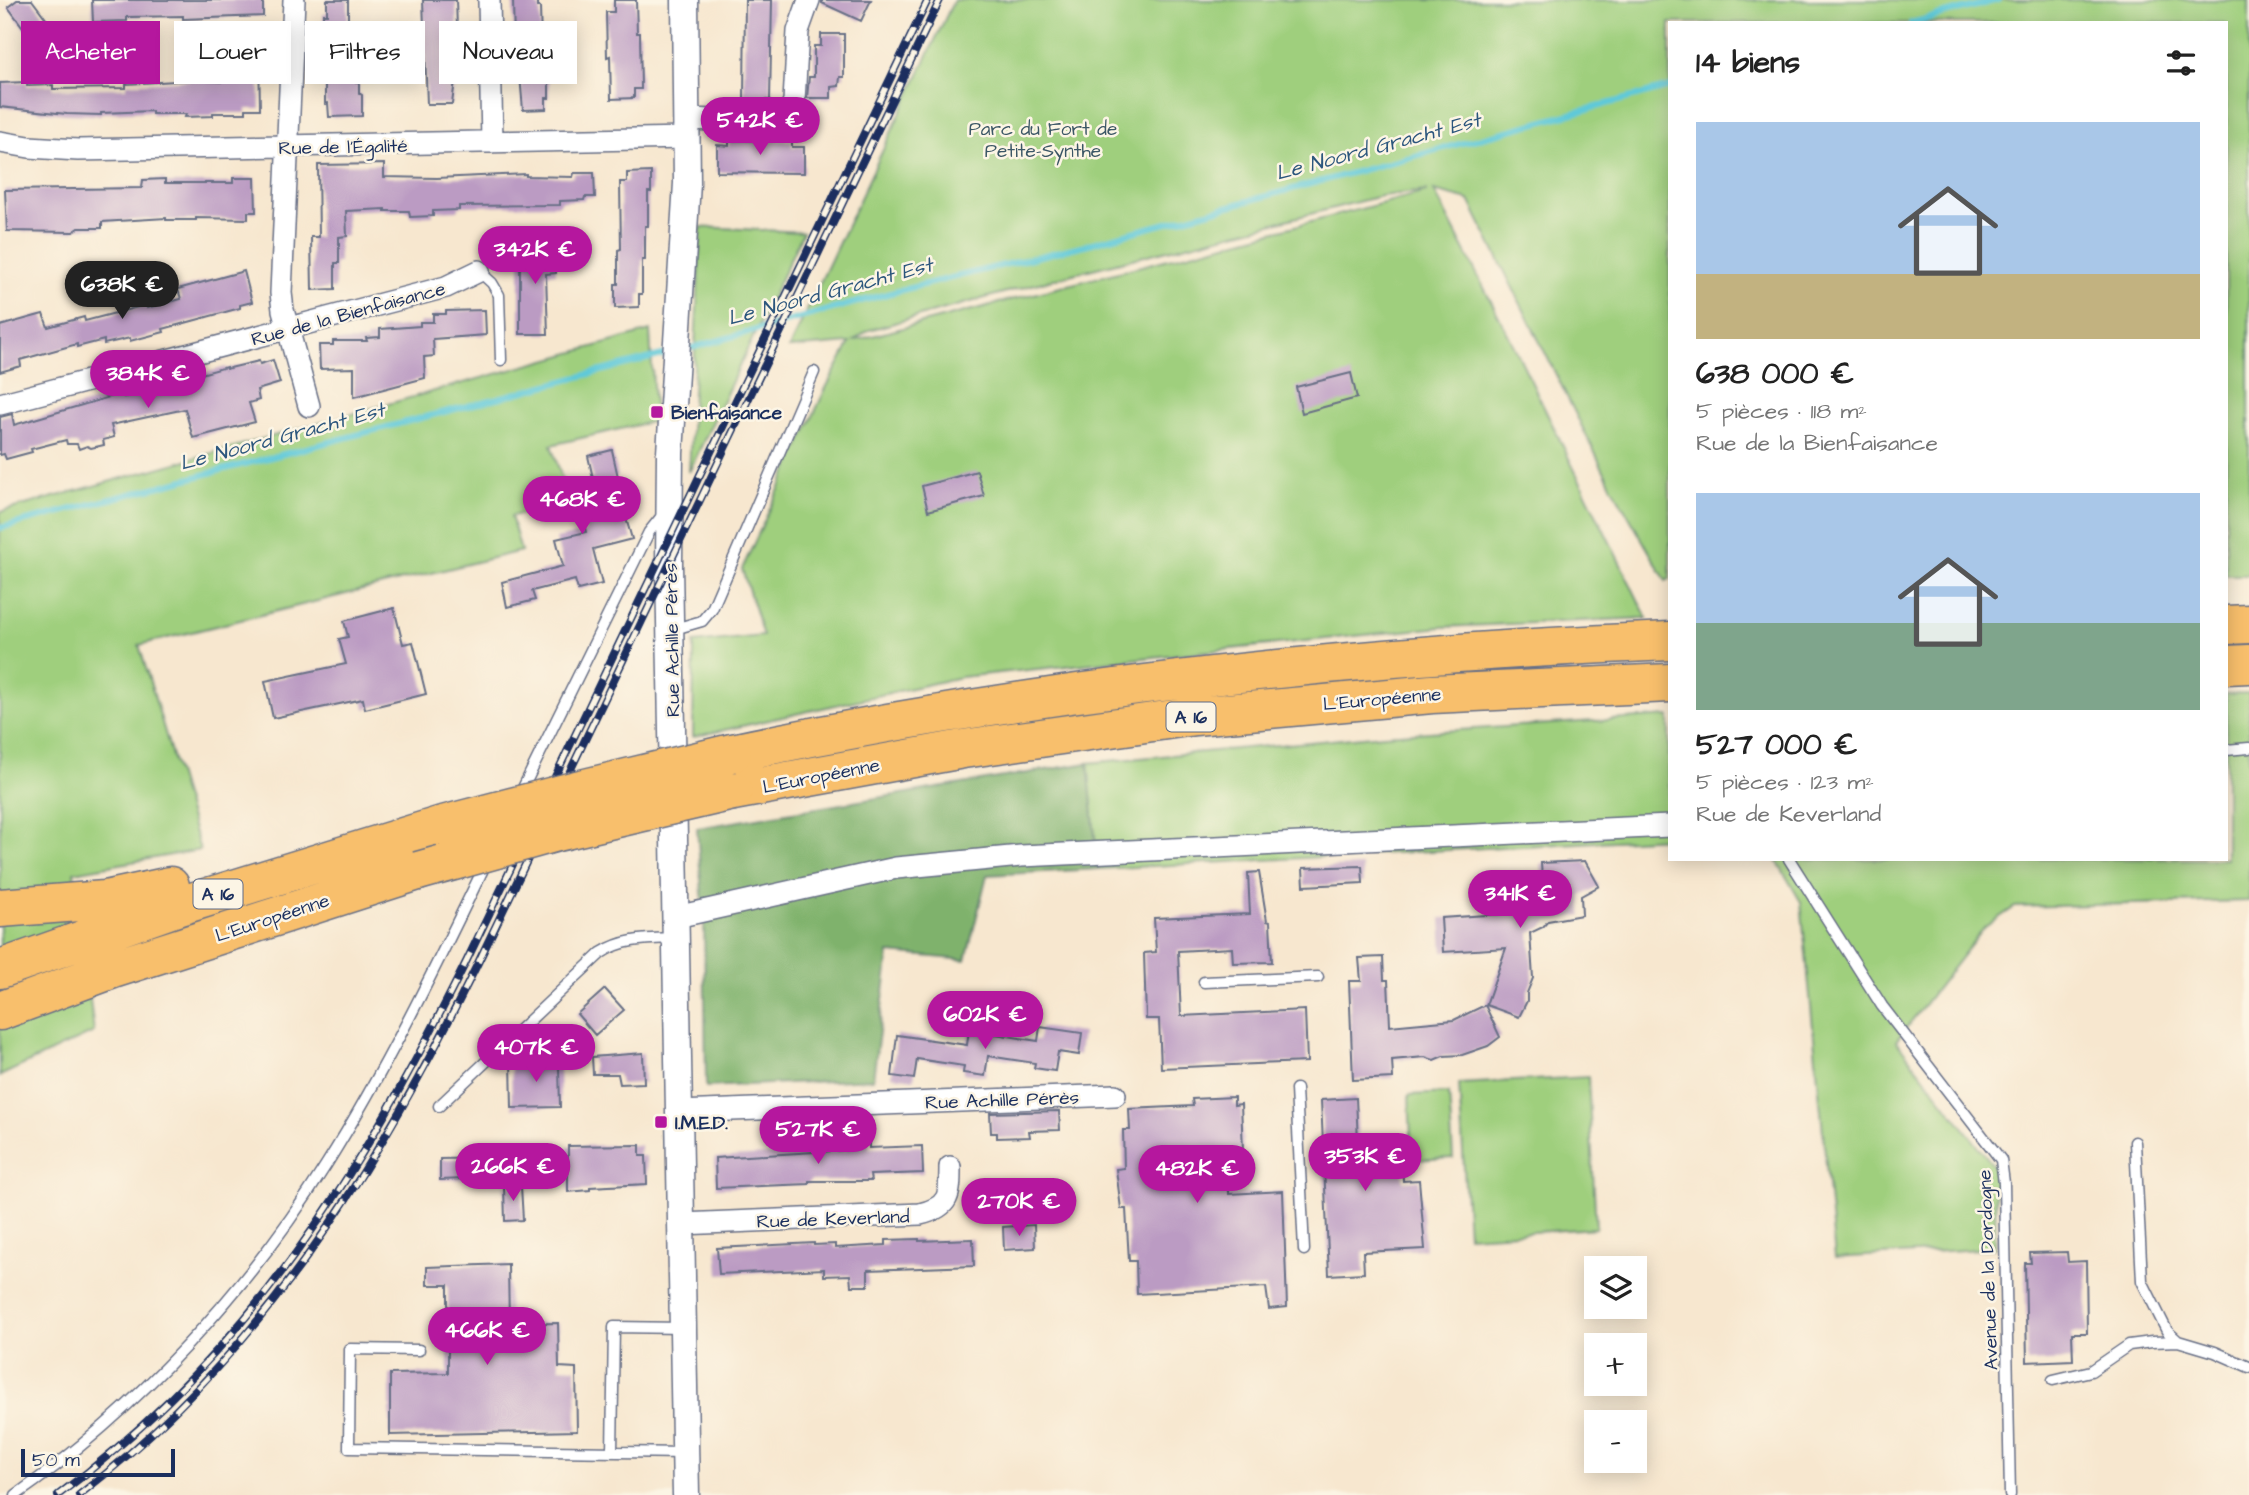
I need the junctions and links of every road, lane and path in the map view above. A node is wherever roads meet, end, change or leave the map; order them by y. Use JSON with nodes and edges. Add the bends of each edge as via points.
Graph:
{"nodes":[{"id":1,"x":294,"y":0,"type":"edge"},
{"id":2,"x":489,"y":0,"type":"edge"},
{"id":3,"x":685,"y":0,"type":"edge"},
{"id":4,"x":809,"y":0,"type":"edge"},
{"id":5,"x":687,"y":129,"type":"junction"},
{"id":6,"x":0,"y":142,"type":"edge"},
{"id":7,"x":492,"y":142,"type":"junction"},
{"id":8,"x":286,"y":147,"type":"junction"},
{"id":9,"x":479,"y":271,"type":"joint"},
{"id":10,"x":288,"y":329,"type":"junction"},
{"id":11,"x":501,"y":359,"type":"dead end"},
{"id":12,"x":814,"y":372,"type":"dead end"},
{"id":13,"x":0,"y":404,"type":"edge"},
{"id":14,"x":309,"y":406,"type":"dead end"},
{"id":15,"x":670,"y":508,"type":"junction"},
{"id":16,"x":2249,"y":624,"type":"edge"},
{"id":17,"x":2228,"y":625,"type":"edge"},
{"id":18,"x":671,"y":630,"type":"junction"},
{"id":19,"x":1657,"y":642,"type":"edge"},
{"id":20,"x":2249,"y":664,"type":"edge"},
{"id":21,"x":2228,"y":665,"type":"edge"},
{"id":22,"x":1661,"y":683,"type":"edge"},
{"id":23,"x":2249,"y":748,"type":"edge"},
{"id":24,"x":2228,"y":750,"type":"edge"},
{"id":25,"x":506,"y":822,"type":"dead end"},
{"id":26,"x":1668,"y":826,"type":"edge"},
{"id":27,"x":439,"y":827,"type":"junction"},
{"id":28,"x":500,"y":834,"type":"dead end"},
{"id":29,"x":1790,"y":861,"type":"edge"},
{"id":30,"x":0,"y":908,"type":"edge"},
{"id":31,"x":676,"y":928,"type":"junction"},
{"id":32,"x":163,"y":953,"type":"junction"},
{"id":33,"x":0,"y":969,"type":"edge"},
{"id":34,"x":1318,"y":977,"type":"dead end"},
{"id":35,"x":1204,"y":982,"type":"dead end"},
{"id":36,"x":0,"y":1011,"type":"edge"},
{"id":37,"x":0,"y":1029,"type":"edge"},
{"id":38,"x":1296,"y":1089,"type":"dead end"},
{"id":39,"x":1115,"y":1095,"type":"dead end"},
{"id":40,"x":439,"y":1105,"type":"dead end"},
{"id":41,"x":679,"y":1112,"type":"junction"},
{"id":42,"x":2135,"y":1142,"type":"dead end"},
{"id":43,"x":950,"y":1167,"type":"dead end"},
{"id":44,"x":681,"y":1224,"type":"junction"},
{"id":45,"x":1304,"y":1250,"type":"dead end"},
{"id":46,"x":683,"y":1328,"type":"junction"},
{"id":47,"x":2178,"y":1341,"type":"junction"},
{"id":48,"x":419,"y":1350,"type":"dead end"},
{"id":49,"x":2249,"y":1367,"type":"edge"},
{"id":50,"x":2053,"y":1380,"type":"dead end"},
{"id":51,"x":612,"y":1452,"type":"junction"},
{"id":52,"x":685,"y":1453,"type":"junction"},
{"id":53,"x":16,"y":1495,"type":"edge"},
{"id":54,"x":686,"y":1495,"type":"edge"},
{"id":55,"x":2010,"y":1495,"type":"edge"}],
"edges":[{"from":1,"to":8,"type":"street"},
{"from":2,"to":7,"type":"street"},
{"from":3,"to":5,"type":"street","name":"Rue Achille Pérès"},
{"from":4,"to":5,"type":"street","name":"Rue de l'Égalité","via":[[798,31],[794,101],[789,113],[769,122]]},
{"from":5,"to":7,"type":"street","name":"Rue de l'Égalité"},
{"from":5,"to":15,"type":"street","name":"Rue Achille Pérès"},
{"from":6,"to":8,"type":"street","name":"Rue de l'Égalité","via":[[78,150]]},
{"from":7,"to":8,"type":"street","name":"Rue de l'Égalité"},
{"from":8,"to":10,"type":"street","via":[[281,293]]},
{"from":9,"to":10,"type":"street","name":"Rue de la Bienfaisance","via":[[446,287]]},
{"from":9,"to":11,"type":"lane","name":"Rue de la Bienfaisance","via":[[499,295]]},
{"from":10,"to":13,"type":"street","name":"Rue de la Bienfaisance"},
{"from":10,"to":14,"type":"street"},
{"from":12,"to":18,"type":"lane","via":[[712,608],[702,621]]},
{"from":15,"to":18,"type":"street","name":"Rue Achille Pérès"},
{"from":15,"to":25,"type":"lane","via":[[649,532]]},
{"from":16,"to":17,"type":"highway"},
{"from":18,"to":31,"type":"street","name":"Rue Achille Pérès"},
{"from":19,"to":27,"type":"highway","name":"L'Européenne","number":"A 16","bridge":true,"via":[[1418,656],[1180,678],[942,712],[732,753]]},
{"from":20,"to":21,"type":"highway"},
{"from":22,"to":32,"type":"highway","name":"L'Européenne","number":"A 16","bridge":true,"via":[[1419,695],[1195,716],[950,751],[733,791],[557,832],[418,871]]},
{"from":23,"to":24,"type":"lane"},
{"from":26,"to":31,"type":"street","via":[[941,862],[869,873]]},
{"from":27,"to":30,"type":"highway","via":[[299,854],[130,896]]},
{"from":27,"to":33,"type":"highway","name":"L'Européenne","number":"A 16","via":[[179,906]]},
{"from":28,"to":53,"type":"lane","via":[[368,1094],[288,1220],[216,1312],[154,1379],[88,1440]]},
{"from":29,"to":55,"type":"lane","name":"Avenue de la Dordogne","via":[[1882,1006],[2001,1160]]},
{"from":31,"to":40,"type":"lane","via":[[601,953]]},
{"from":31,"to":41,"type":"street","name":"Rue Achille Pérès"},
{"from":32,"to":36,"type":"highway","name":"L'Européenne","number":"A 16"},
{"from":32,"to":37,"type":"highway"},
{"from":34,"to":35,"type":"lane"},
{"from":38,"to":45,"type":"lane"},
{"from":39,"to":41,"type":"street","name":"Rue Achille Pérès"},
{"from":41,"to":44,"type":"street","name":"Rue Achille Pérès"},
{"from":42,"to":47,"type":"lane","via":[[2142,1281],[2167,1331]]},
{"from":43,"to":44,"type":"street","name":"Rue de Keverland","via":[[946,1200],[935,1210],[920,1214]]},
{"from":44,"to":46,"type":"street","name":"Rue Achille Pérès"},
{"from":46,"to":51,"type":"lane","via":[[614,1327]]},
{"from":46,"to":52,"type":"street","name":"Rue Achille Pérès"},
{"from":47,"to":49,"type":"lane"},
{"from":47,"to":50,"type":"lane","via":[[2129,1345],[2091,1371]]},
{"from":48,"to":51,"type":"lane","via":[[350,1349],[349,1448]]},
{"from":51,"to":52,"type":"lane"},
{"from":52,"to":54,"type":"street","name":"Rue Achille Pérès"}]}
